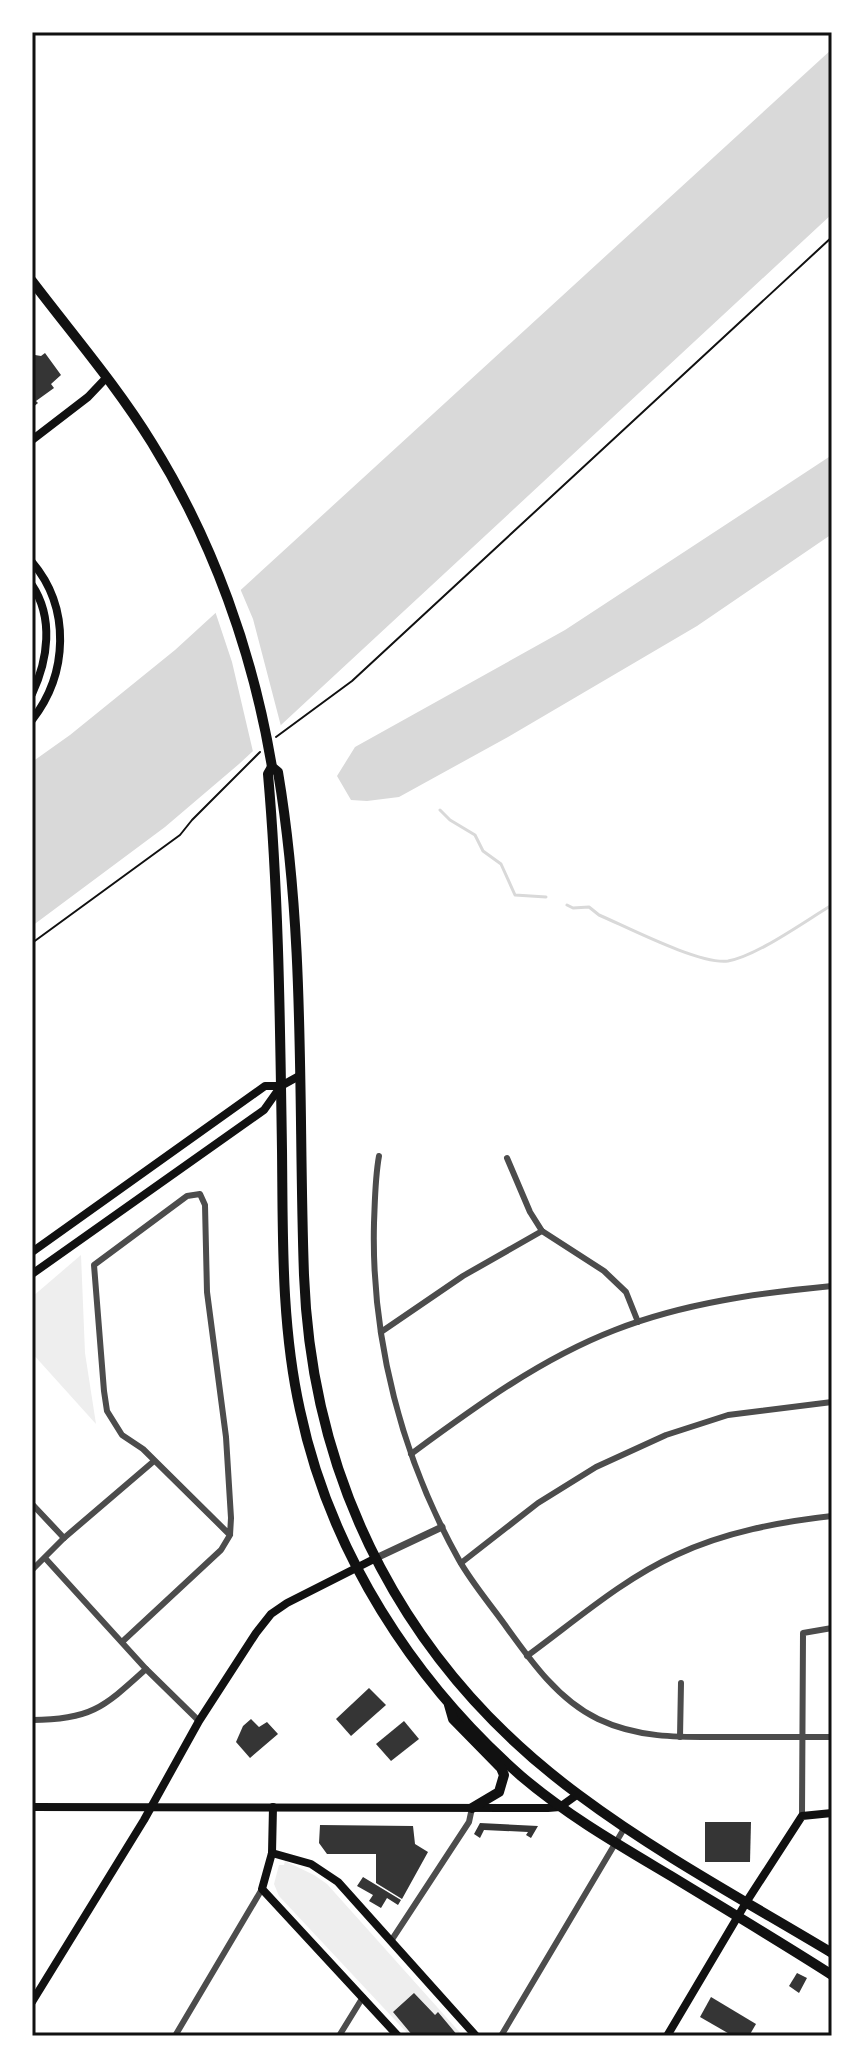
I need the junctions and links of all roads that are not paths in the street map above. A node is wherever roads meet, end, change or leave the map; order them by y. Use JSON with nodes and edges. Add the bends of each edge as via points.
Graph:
{"nodes":[{"id":1,"x":32,"y":281,"type":"edge"},
{"id":2,"x":107,"y":377,"type":"junction"},
{"id":3,"x":32,"y":440,"type":"edge"},
{"id":4,"x":32,"y":562,"type":"edge"},
{"id":5,"x":32,"y":585,"type":"edge"},
{"id":6,"x":32,"y":694,"type":"edge"},
{"id":7,"x":32,"y":720,"type":"edge"},
{"id":8,"x":272,"y":764,"type":"junction"},
{"id":9,"x":299,"y":1076,"type":"junction"},
{"id":10,"x":281,"y":1086,"type":"junction"},
{"id":11,"x":379,"y":1156,"type":"dead end"},
{"id":12,"x":507,"y":1158,"type":"dead end"},
{"id":13,"x":542,"y":1231,"type":"junction"},
{"id":14,"x":32,"y":1252,"type":"edge"},
{"id":15,"x":32,"y":1274,"type":"edge"},
{"id":16,"x":832,"y":1286,"type":"edge"},
{"id":17,"x":638,"y":1322,"type":"junction"},
{"id":18,"x":381,"y":1332,"type":"junction"},
{"id":19,"x":832,"y":1402,"type":"edge"},
{"id":20,"x":411,"y":1454,"type":"junction"},
{"id":21,"x":154,"y":1461,"type":"junction"},
{"id":22,"x":32,"y":1504,"type":"edge"},
{"id":23,"x":832,"y":1516,"type":"edge"},
{"id":24,"x":442,"y":1527,"type":"junction"},
{"id":25,"x":230,"y":1535,"type":"junction"},
{"id":26,"x":64,"y":1538,"type":"junction"},
{"id":27,"x":45,"y":1558,"type":"junction"},
{"id":28,"x":374,"y":1559,"type":"junction"},
{"id":29,"x":461,"y":1563,"type":"junction"},
{"id":30,"x":357,"y":1568,"type":"junction"},
{"id":31,"x":32,"y":1570,"type":"edge"},
{"id":32,"x":832,"y":1628,"type":"edge"},
{"id":33,"x":419,"y":1633,"type":"junction"},
{"id":34,"x":122,"y":1642,"type":"junction"},
{"id":35,"x":403,"y":1644,"type":"junction"},
{"id":36,"x":527,"y":1656,"type":"junction"},
{"id":37,"x":146,"y":1669,"type":"junction"},
{"id":38,"x":681,"y":1683,"type":"dead end"},
{"id":39,"x":449,"y":1703,"type":"junction"},
{"id":40,"x":32,"y":1720,"type":"edge"},
{"id":41,"x":199,"y":1721,"type":"junction"},
{"id":42,"x":680,"y":1737,"type":"junction"},
{"id":43,"x":803,"y":1737,"type":"junction"},
{"id":44,"x":832,"y":1737,"type":"edge"},
{"id":45,"x":578,"y":1794,"type":"junction"},
{"id":46,"x":32,"y":1807,"type":"edge"},
{"id":47,"x":151,"y":1807,"type":"junction"},
{"id":48,"x":273,"y":1807,"type":"junction"},
{"id":49,"x":560,"y":1807,"type":"junction"},
{"id":50,"x":472,"y":1808,"type":"junction"},
{"id":51,"x":832,"y":1813,"type":"edge"},
{"id":52,"x":802,"y":1816,"type":"junction"},
{"id":53,"x":625,"y":1827,"type":"junction"},
{"id":54,"x":615,"y":1844,"type":"junction"},
{"id":55,"x":272,"y":1853,"type":"junction"},
{"id":56,"x":262,"y":1889,"type":"junction"},
{"id":57,"x":747,"y":1901,"type":"junction"},
{"id":58,"x":738,"y":1917,"type":"junction"},
{"id":59,"x":391,"y":1941,"type":"junction"},
{"id":60,"x":832,"y":1953,"type":"edge"},
{"id":61,"x":832,"y":1975,"type":"edge"},
{"id":62,"x":363,"y":1997,"type":"junction"},
{"id":63,"x":32,"y":2002,"type":"edge"},
{"id":64,"x":175,"y":2036,"type":"edge"},
{"id":65,"x":339,"y":2036,"type":"edge"},
{"id":66,"x":398,"y":2036,"type":"edge"},
{"id":67,"x":476,"y":2036,"type":"edge"},
{"id":68,"x":501,"y":2036,"type":"edge"},
{"id":69,"x":667,"y":2036,"type":"edge"}],
"edges":[{"from":1,"to":2,"type":"highway"},
{"from":2,"to":3,"type":"main road"},
{"from":2,"to":8,"type":"highway","via":[[175,483],[221,582],[246,653]]},
{"from":4,"to":7,"type":"main road","via":[[57,613],[61,644],[56,675]]},
{"from":5,"to":6,"type":"main road","via":[[45,618],[46,646]]},
{"from":8,"to":9,"type":"highway","via":[[278,772],[293,883]]},
{"from":8,"to":10,"type":"highway","via":[[268,774]]},
{"from":9,"to":10,"type":"main road"},
{"from":9,"to":28,"type":"highway","via":[[308,1335],[322,1420]]},
{"from":10,"to":14,"type":"main road","via":[[265,1086]]},
{"from":10,"to":15,"type":"main road","via":[[264,1110]]},
{"from":10,"to":30,"type":"highway","via":[[289,1351],[313,1462]]},
{"from":11,"to":18,"type":"street","via":[[374,1239]]},
{"from":12,"to":13,"type":"street"},
{"from":13,"to":17,"type":"street","via":[[604,1271],[626,1292]]},
{"from":13,"to":18,"type":"street"},
{"from":16,"to":17,"type":"street","via":[[721,1300]]},
{"from":17,"to":20,"type":"street","via":[[567,1351],[516,1380]]},
{"from":18,"to":20,"type":"street"},
{"from":19,"to":29,"type":"street","via":[[728,1415],[666,1435],[596,1467],[538,1503]]},
{"from":20,"to":24,"type":"street"},
{"from":21,"to":25,"type":"street"},
{"from":21,"to":25,"type":"street","via":[[122,1435],[107,1411],[94,1265],[187,1196],[200,1194],[226,1437]]},
{"from":21,"to":26,"type":"street"},
{"from":22,"to":26,"type":"street"},
{"from":23,"to":36,"type":"street","via":[[726,1536],[675,1555]]},
{"from":24,"to":28,"type":"street"},
{"from":24,"to":29,"type":"street"},
{"from":25,"to":34,"type":"street","via":[[221,1550]]},
{"from":26,"to":27,"type":"street"},
{"from":27,"to":31,"type":"street"},
{"from":27,"to":34,"type":"street"},
{"from":28,"to":30,"type":"main road"},
{"from":28,"to":33,"type":"highway"},
{"from":29,"to":36,"type":"street"},
{"from":30,"to":35,"type":"highway"},
{"from":30,"to":41,"type":"main road","via":[[271,1614]]},
{"from":32,"to":43,"type":"street","via":[[803,1633]]},
{"from":33,"to":35,"type":"highway"},
{"from":33,"to":45,"type":"highway","via":[[484,1712]]},
{"from":34,"to":37,"type":"street"},
{"from":35,"to":39,"type":"highway"},
{"from":36,"to":42,"type":"street","via":[[560,1694],[595,1718],[648,1736]]},
{"from":37,"to":40,"type":"street","via":[[100,1708],[63,1720]]},
{"from":37,"to":41,"type":"street"},
{"from":38,"to":42,"type":"street"},
{"from":39,"to":49,"type":"highway","via":[[491,1748]]},
{"from":39,"to":50,"type":"highway","via":[[453,1719],[504,1775],[499,1792]]},
{"from":41,"to":47,"type":"main road"},
{"from":42,"to":43,"type":"street"},
{"from":43,"to":44,"type":"street"},
{"from":43,"to":52,"type":"street"},
{"from":45,"to":49,"type":"main road"},
{"from":45,"to":53,"type":"highway"},
{"from":46,"to":47,"type":"main road"},
{"from":47,"to":48,"type":"main road"},
{"from":47,"to":63,"type":"main road"},
{"from":48,"to":50,"type":"main road"},
{"from":48,"to":55,"type":"main road"},
{"from":49,"to":50,"type":"main road"},
{"from":49,"to":54,"type":"highway"},
{"from":50,"to":59,"type":"street","via":[[469,1822]]},
{"from":51,"to":52,"type":"main road"},
{"from":52,"to":57,"type":"main road"},
{"from":53,"to":54,"type":"street"},
{"from":53,"to":57,"type":"highway"},
{"from":54,"to":58,"type":"highway"},
{"from":54,"to":68,"type":"street"},
{"from":55,"to":56,"type":"main road"},
{"from":55,"to":59,"type":"main road","via":[[326,1873]]},
{"from":56,"to":62,"type":"main road"},
{"from":56,"to":64,"type":"street"},
{"from":57,"to":58,"type":"main road"},
{"from":57,"to":60,"type":"highway"},
{"from":58,"to":61,"type":"highway"},
{"from":58,"to":69,"type":"main road"},
{"from":59,"to":67,"type":"main road"},
{"from":62,"to":65,"type":"street"},
{"from":62,"to":66,"type":"main road"}]}
